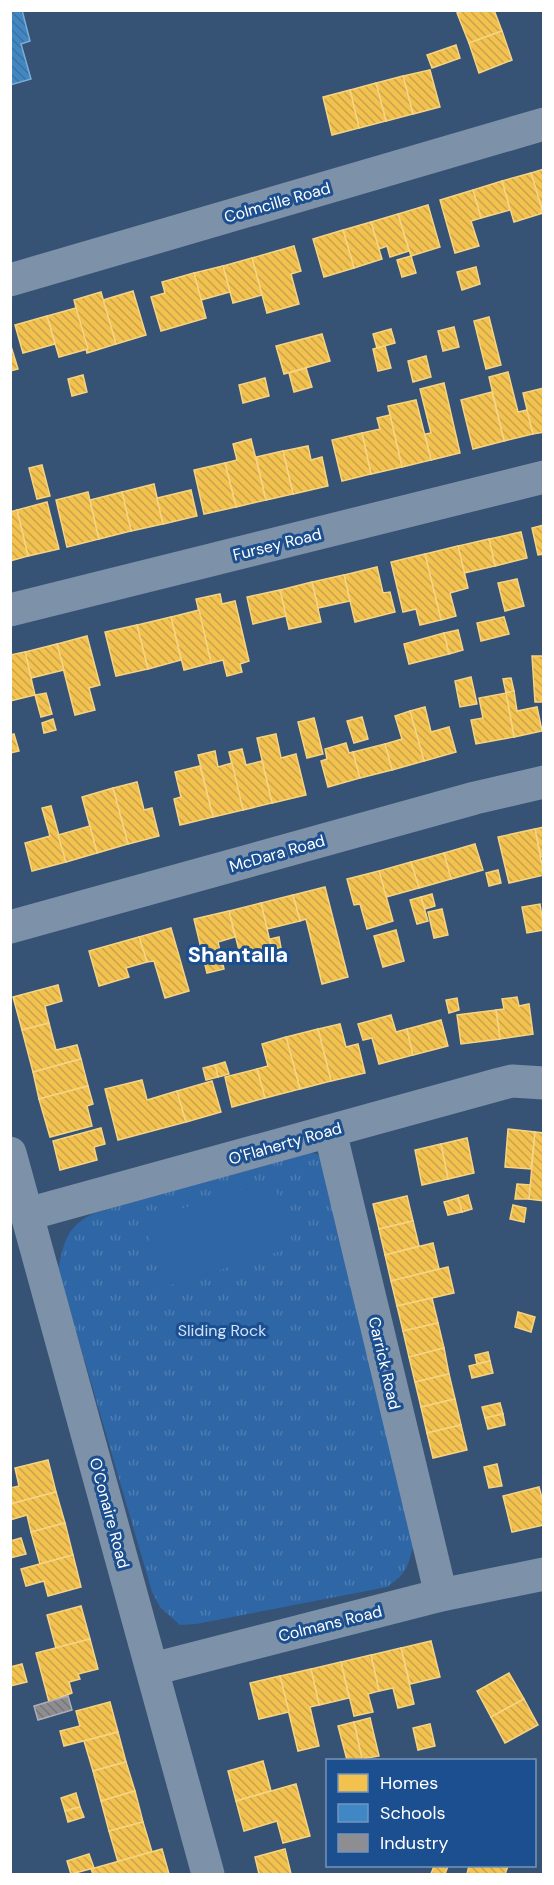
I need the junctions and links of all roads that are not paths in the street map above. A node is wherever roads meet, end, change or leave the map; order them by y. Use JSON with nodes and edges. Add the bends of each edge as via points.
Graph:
{"nodes":[{"id":1,"x":543,"y":123,"type":"edge"},
{"id":2,"x":10,"y":280,"type":"edge"},
{"id":3,"x":543,"y":477,"type":"edge"},
{"id":4,"x":10,"y":610,"type":"edge"},
{"id":5,"x":543,"y":782,"type":"edge"},
{"id":6,"x":10,"y":927,"type":"edge"},
{"id":7,"x":543,"y":1083,"type":"edge"},
{"id":8,"x":330,"y":1131,"type":"junction"},
{"id":9,"x":10,"y":1153,"type":"edge"},
{"id":10,"x":28,"y":1214,"type":"junction"},
{"id":11,"x":543,"y":1574,"type":"edge"},
{"id":12,"x":509,"y":1581,"type":"junction"},
{"id":13,"x":441,"y":1595,"type":"junction"},
{"id":14,"x":543,"y":1595,"type":"edge"},
{"id":15,"x":153,"y":1668,"type":"junction"},
{"id":16,"x":208,"y":1875,"type":"edge"}],
"edges":[{"from":1,"to":2,"type":"street","name":"Colmcille Road"},
{"from":3,"to":4,"type":"street","name":"Fursey Road"},
{"from":5,"to":6,"type":"street","name":"McDara Road"},
{"from":7,"to":8,"type":"street","name":"O'Flaherty Road","via":[[512,1081]]},
{"from":8,"to":10,"type":"street","name":"O'Flaherty Road"},
{"from":8,"to":13,"type":"street","name":"Carrick Road"},
{"from":9,"to":10,"type":"street","name":"O'Conaire Road"},
{"from":10,"to":15,"type":"street","name":"O'Conaire Road"},
{"from":11,"to":12,"type":"street","name":"Colmans Road"},
{"from":12,"to":13,"type":"street","name":"Colmans Road"},
{"from":12,"to":14,"type":"street"},
{"from":13,"to":15,"type":"street","name":"Colmans Road"},
{"from":15,"to":16,"type":"street","name":"O'Conaire Road"}]}
